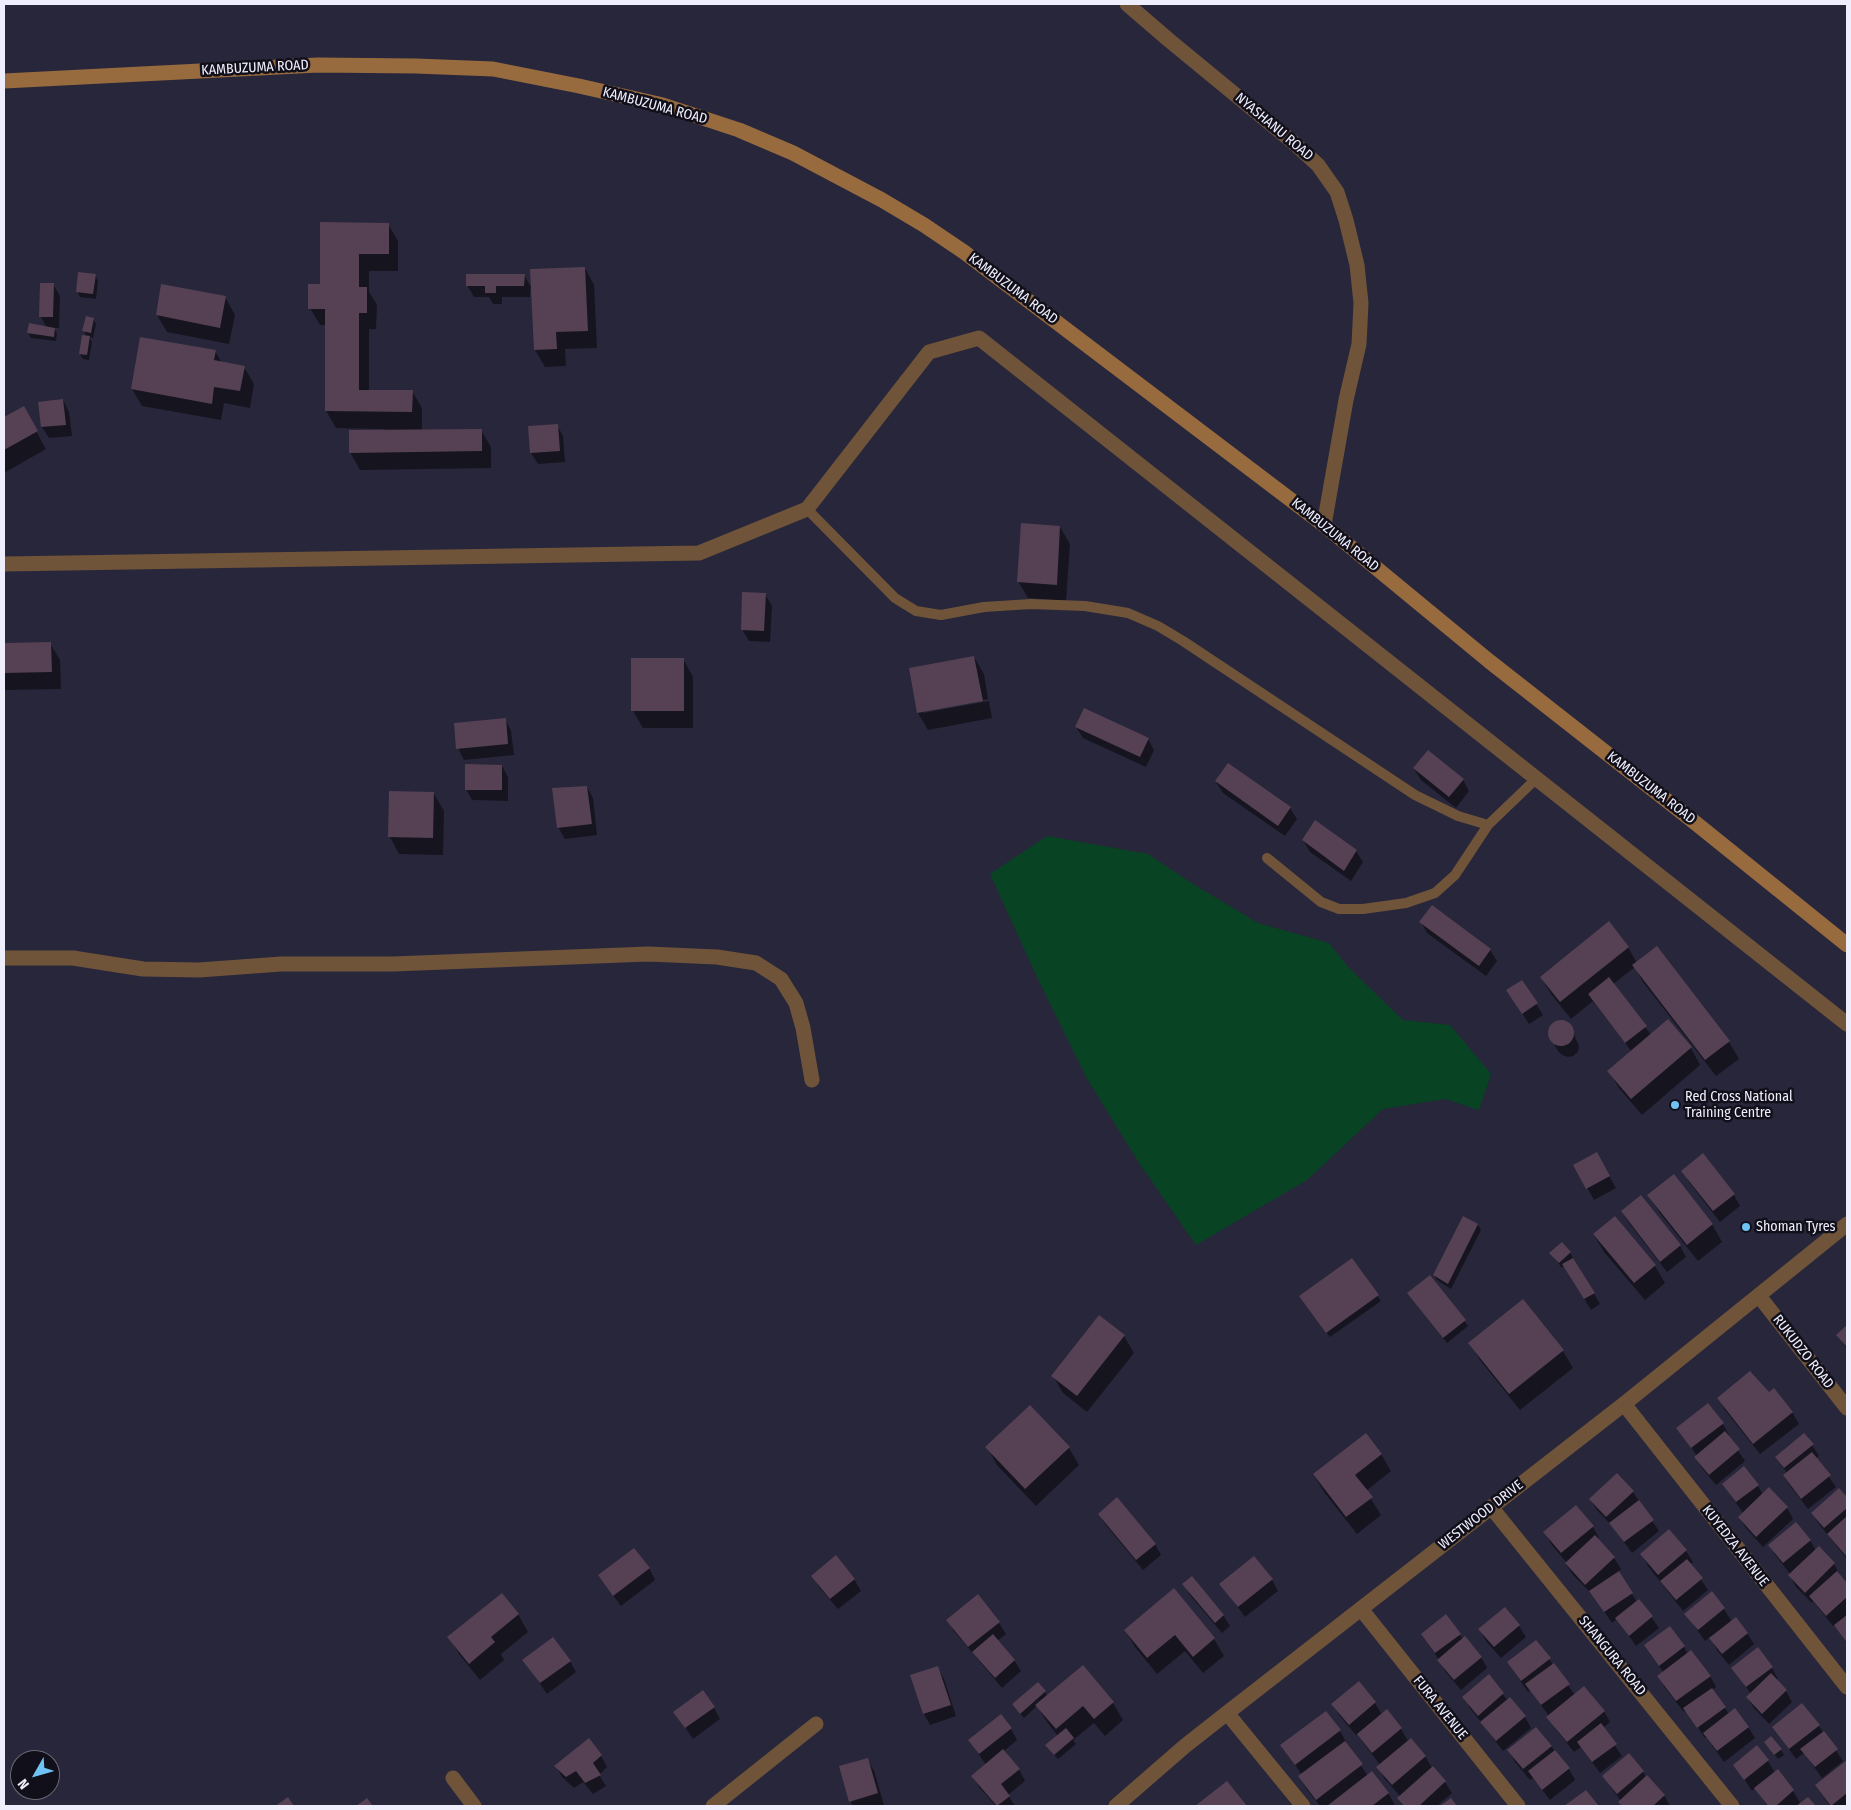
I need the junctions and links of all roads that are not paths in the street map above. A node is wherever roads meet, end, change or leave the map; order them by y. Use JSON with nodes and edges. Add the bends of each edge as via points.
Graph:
{"nodes":[{"id":1,"x":1127,"y":4,"type":"edge"},
{"id":2,"x":4,"y":82,"type":"edge"},
{"id":3,"x":807,"y":509,"type":"junction"},
{"id":4,"x":1324,"y":526,"type":"junction"},
{"id":5,"x":4,"y":564,"type":"edge"},
{"id":6,"x":1538,"y":778,"type":"junction"},
{"id":7,"x":1488,"y":825,"type":"junction"},
{"id":8,"x":1267,"y":858,"type":"dead end"},
{"id":9,"x":1847,"y":945,"type":"edge"},
{"id":10,"x":4,"y":958,"type":"edge"},
{"id":11,"x":1847,"y":1024,"type":"edge"},
{"id":12,"x":812,"y":1080,"type":"dead end"},
{"id":13,"x":1847,"y":1224,"type":"edge"},
{"id":14,"x":1759,"y":1296,"type":"junction"},
{"id":15,"x":1624,"y":1404,"type":"junction"},
{"id":16,"x":1847,"y":1408,"type":"edge"},
{"id":17,"x":1491,"y":1507,"type":"junction"},
{"id":18,"x":1361,"y":1609,"type":"junction"},
{"id":19,"x":1847,"y":1687,"type":"edge"},
{"id":20,"x":1227,"y":1713,"type":"junction"},
{"id":21,"x":816,"y":1724,"type":"dead end"},
{"id":22,"x":452,"y":1778,"type":"dead end"},
{"id":23,"x":474,"y":1806,"type":"edge"},
{"id":24,"x":713,"y":1806,"type":"edge"},
{"id":25,"x":1116,"y":1806,"type":"edge"},
{"id":26,"x":1302,"y":1806,"type":"edge"},
{"id":27,"x":1518,"y":1806,"type":"edge"},
{"id":28,"x":1732,"y":1806,"type":"edge"}],
"edges":[{"from":1,"to":4,"type":"street","name":"NYASHANU ROAD","via":[[1300,148],[1318,165],[1337,192],[1357,264],[1361,303],[1359,344]]},
{"from":2,"to":4,"type":"main road","name":"KAMBUZUMA ROAD","via":[[318,65],[493,69],[663,105],[738,130],[793,153],[882,200],[964,252]]},
{"from":3,"to":5,"type":"street","via":[[699,553]]},
{"from":3,"to":6,"type":"street","via":[[929,352],[979,338]]},
{"from":3,"to":7,"type":"lane","via":[[895,598],[916,611],[942,615],[984,607],[1030,604],[1084,606],[1128,613],[1183,640],[1415,795],[1458,816]]},
{"from":4,"to":9,"type":"main road","name":"KAMBUZUMA ROAD"},
{"from":6,"to":7,"type":"lane"},
{"from":6,"to":11,"type":"street"},
{"from":7,"to":8,"type":"lane","via":[[1455,875],[1435,893],[1406,903],[1339,909],[1321,902]]},
{"from":10,"to":12,"type":"street","via":[[73,958],[143,969],[199,970],[281,964],[648,954],[717,957],[756,963],[781,979],[796,1003]]},
{"from":13,"to":14,"type":"street","name":"WESTWOOD DRIVE"},
{"from":14,"to":15,"type":"street","name":"WESTWOOD DRIVE"},
{"from":14,"to":16,"type":"street","name":"RUKUDZO ROAD"},
{"from":15,"to":17,"type":"street","name":"WESTWOOD DRIVE"},
{"from":15,"to":19,"type":"street","name":"KUYEDZA AVENUE"},
{"from":17,"to":18,"type":"street","name":"WESTWOOD DRIVE"},
{"from":17,"to":28,"type":"street","name":"SHANGURA ROAD"},
{"from":18,"to":20,"type":"street","name":"WESTWOOD DRIVE"},
{"from":18,"to":27,"type":"street","name":"FURA AVENUE"},
{"from":20,"to":25,"type":"street","name":"WESTWOOD DRIVE"},
{"from":20,"to":26,"type":"street"},
{"from":21,"to":24,"type":"street"},
{"from":22,"to":23,"type":"street"}]}
